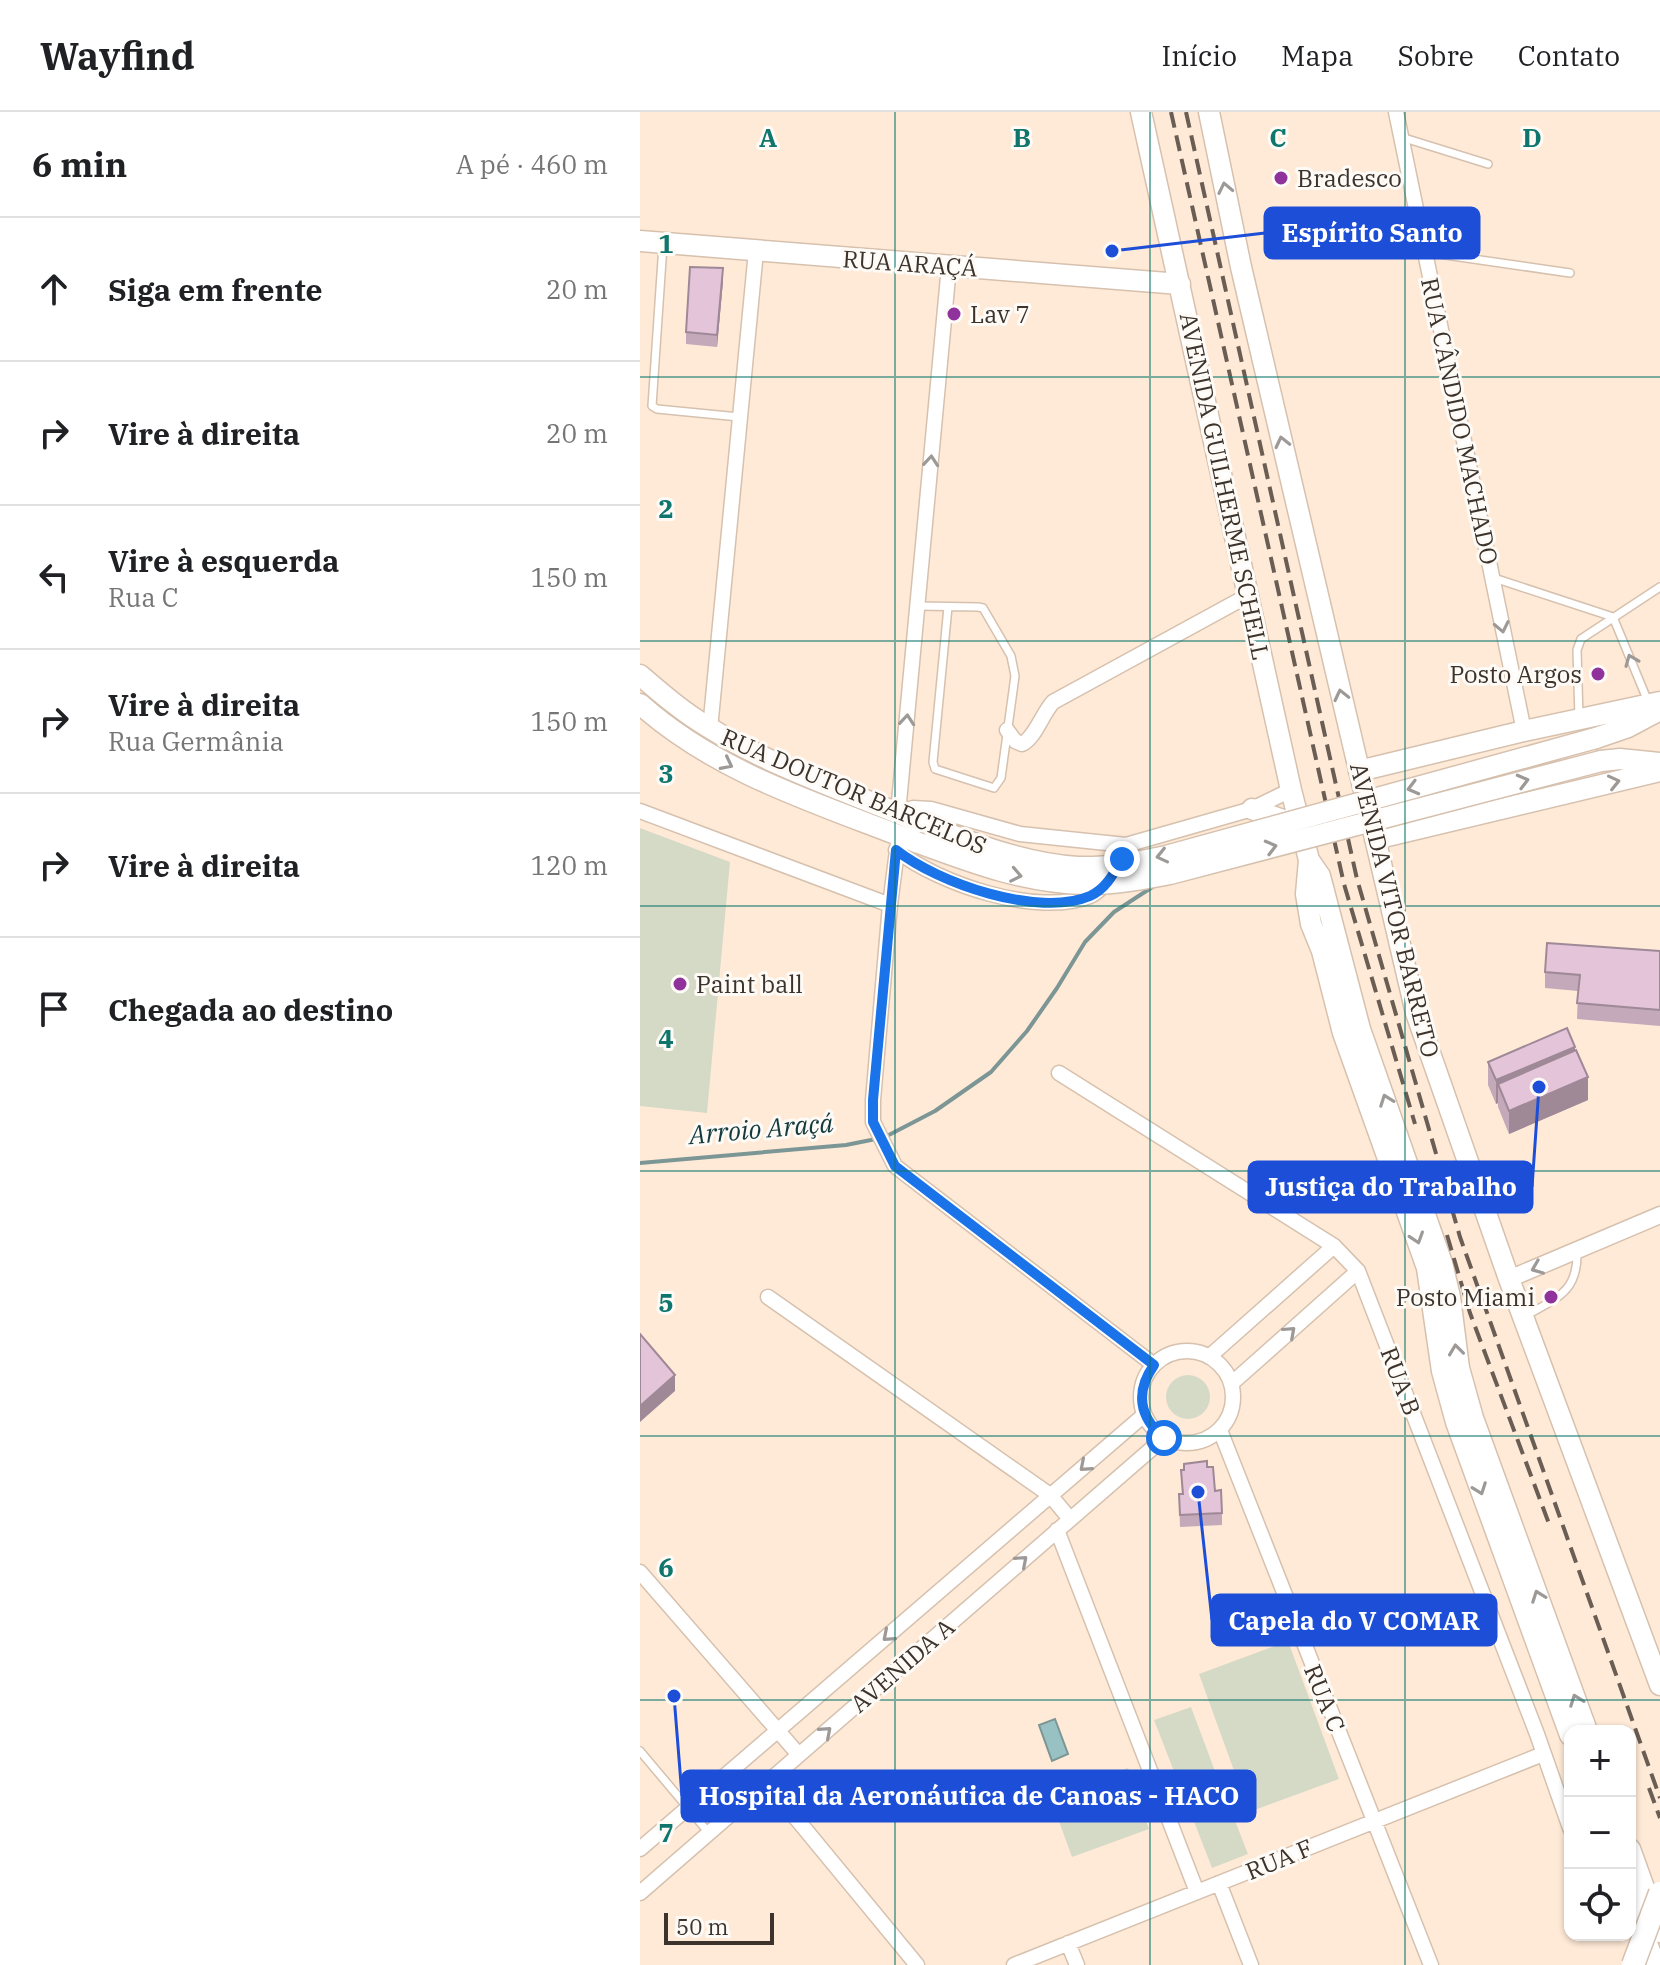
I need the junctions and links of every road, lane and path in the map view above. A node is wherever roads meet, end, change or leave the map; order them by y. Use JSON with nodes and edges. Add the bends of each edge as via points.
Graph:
{"nodes":[{"id":1,"x":1141,"y":112,"type":"edge"},
{"id":2,"x":1209,"y":112,"type":"edge"},
{"id":3,"x":1396,"y":112,"type":"edge"},
{"id":4,"x":1401,"y":137,"type":"junction"},
{"id":5,"x":1488,"y":164,"type":"dead end"},
{"id":6,"x":640,"y":241,"type":"edge"},
{"id":7,"x":663,"y":243,"type":"junction"},
{"id":8,"x":756,"y":251,"type":"junction"},
{"id":9,"x":1425,"y":252,"type":"junction"},
{"id":10,"x":949,"y":266,"type":"junction"},
{"id":11,"x":1570,"y":273,"type":"dead end"},
{"id":12,"x":1180,"y":284,"type":"junction"},
{"id":13,"x":739,"y":417,"type":"junction"},
{"id":14,"x":1492,"y":577,"type":"junction"},
{"id":15,"x":1660,"y":587,"type":"edge"},
{"id":16,"x":1249,"y":595,"type":"junction"},
{"id":17,"x":918,"y":606,"type":"junction"},
{"id":18,"x":948,"y":607,"type":"junction"},
{"id":19,"x":1613,"y":617,"type":"junction"},
{"id":20,"x":640,"y":675,"type":"edge"},
{"id":21,"x":640,"y":704,"type":"edge"},
{"id":22,"x":1656,"y":705,"type":"edge"},
{"id":23,"x":1579,"y":719,"type":"junction"},
{"id":24,"x":710,"y":729,"type":"junction"},
{"id":25,"x":1007,"y":730,"type":"junction"},
{"id":26,"x":1524,"y":731,"type":"junction"},
{"id":27,"x":1660,"y":763,"type":"edge"},
{"id":28,"x":1359,"y":771,"type":"junction"},
{"id":29,"x":1660,"y":771,"type":"edge"},
{"id":30,"x":1291,"y":790,"type":"junction"},
{"id":31,"x":1252,"y":809,"type":"junction"},
{"id":32,"x":640,"y":811,"type":"edge"},
{"id":33,"x":898,"y":813,"type":"junction"},
{"id":34,"x":1299,"y":826,"type":"junction"},
{"id":35,"x":1375,"y":839,"type":"junction"},
{"id":36,"x":904,"y":842,"type":"junction"},
{"id":37,"x":1126,"y":845,"type":"junction"},
{"id":38,"x":890,"y":905,"type":"junction"},
{"id":39,"x":1059,"y":1073,"type":"dead end"},
{"id":40,"x":1660,"y":1215,"type":"edge"},
{"id":41,"x":1334,"y":1246,"type":"junction"},
{"id":42,"x":1577,"y":1252,"type":"junction"},
{"id":43,"x":1358,"y":1271,"type":"junction"},
{"id":44,"x":1509,"y":1279,"type":"junction"},
{"id":45,"x":768,"y":1297,"type":"dead end"},
{"id":46,"x":1523,"y":1317,"type":"junction"},
{"id":47,"x":1210,"y":1356,"type":"junction"},
{"id":48,"x":1154,"y":1365,"type":"junction"},
{"id":49,"x":1231,"y":1384,"type":"junction"},
{"id":50,"x":1144,"y":1415,"type":"junction"},
{"id":51,"x":1220,"y":1430,"type":"junction"},
{"id":52,"x":1164,"y":1438,"type":"junction"},
{"id":53,"x":1050,"y":1495,"type":"junction"},
{"id":54,"x":1070,"y":1519,"type":"junction"},
{"id":55,"x":1057,"y":1530,"type":"junction"},
{"id":56,"x":640,"y":1572,"type":"edge"},
{"id":57,"x":1556,"y":1672,"type":"junction"},
{"id":58,"x":1660,"y":1685,"type":"edge"},
{"id":59,"x":1568,"y":1725,"type":"edge"},
{"id":60,"x":1584,"y":1725,"type":"edge"},
{"id":61,"x":778,"y":1731,"type":"junction"},
{"id":62,"x":640,"y":1751,"type":"edge"},
{"id":63,"x":1543,"y":1754,"type":"junction"},
{"id":64,"x":799,"y":1755,"type":"junction"},
{"id":65,"x":732,"y":1770,"type":"junction"},
{"id":66,"x":767,"y":1783,"type":"junction"},
{"id":67,"x":754,"y":1794,"type":"junction"},
{"id":68,"x":688,"y":1808,"type":"junction"},
{"id":69,"x":1564,"y":1812,"type":"edge"},
{"id":70,"x":1374,"y":1821,"type":"junction"},
{"id":71,"x":709,"y":1833,"type":"junction"},
{"id":72,"x":640,"y":1849,"type":"edge"},
{"id":73,"x":1636,"y":1866,"type":"edge"},
{"id":74,"x":1219,"y":1883,"type":"junction"},
{"id":75,"x":1197,"y":1892,"type":"junction"},
{"id":76,"x":640,"y":1893,"type":"edge"},
{"id":77,"x":1660,"y":1893,"type":"edge"},
{"id":78,"x":1636,"y":1913,"type":"edge"},
{"id":79,"x":1660,"y":1932,"type":"edge"},
{"id":80,"x":1068,"y":1943,"type":"junction"},
{"id":81,"x":917,"y":1965,"type":"edge"},
{"id":82,"x":1014,"y":1965,"type":"edge"},
{"id":83,"x":1077,"y":1965,"type":"edge"},
{"id":84,"x":1251,"y":1965,"type":"edge"},
{"id":85,"x":1431,"y":1965,"type":"edge"},
{"id":86,"x":1633,"y":1965,"type":"edge"},
{"id":87,"x":1655,"y":1965,"type":"edge"}],
"edges":[{"from":1,"to":12,"type":"main road","name":"AVENIDA GUILHERME SCHELL"},
{"from":28,"to":2,"type":"main road","name":"AVENIDA VITOR BARRETO","one_way":true},
{"from":3,"to":4,"type":"street","name":"RUA CÂNDIDO MACHADO"},
{"from":4,"to":5,"type":"lane"},
{"from":4,"to":9,"type":"street","name":"RUA CÂNDIDO MACHADO"},
{"from":6,"to":7,"type":"main road","name":"RUA ARAÇÁ"},
{"from":7,"to":8,"type":"main road","name":"RUA ARAÇÁ"},
{"from":7,"to":13,"type":"lane","via":[[652,406]]},
{"from":8,"to":10,"type":"main road","name":"RUA ARAÇÁ"},
{"from":8,"to":13,"type":"street"},
{"from":9,"to":11,"type":"lane"},
{"from":9,"to":14,"type":"street","name":"RUA CÂNDIDO MACHADO"},
{"from":10,"to":12,"type":"main road","name":"RUA ARAÇÁ"},
{"from":17,"to":10,"type":"street","one_way":true},
{"from":12,"to":16,"type":"main road","name":"AVENIDA GUILHERME SCHELL"},
{"from":13,"to":24,"type":"street"},
{"from":14,"to":19,"type":"lane"},
{"from":14,"to":26,"type":"street","name":"RUA CÂNDIDO MACHADO","one_way":true},
{"from":15,"to":19,"type":"lane"},
{"from":16,"to":25,"type":"street","via":[[1053,702],[1029,741],[1015,741]]},
{"from":16,"to":30,"type":"main road","name":"AVENIDA GUILHERME SCHELL"},
{"from":17,"to":18,"type":"lane"},
{"from":33,"to":17,"type":"street","one_way":true},
{"from":18,"to":25,"type":"lane","via":[[983,608],[1011,656],[1015,676]]},
{"from":18,"to":25,"type":"lane","via":[[935,769],[994,788],[1001,778]]},
{"from":22,"to":19,"type":"lane","one_way":true},
{"from":19,"to":23,"type":"lane","via":[[1581,639],[1577,650]]},
{"from":20,"to":24,"type":"main road","name":"RUA DOUTOR BARCELOS"},
{"from":21,"to":36,"type":"main road","name":"RUA DOUTOR BARCELOS","one_way":true,"via":[[706,753]]},
{"from":22,"to":23,"type":"main road"},
{"from":22,"to":33,"type":"main road","name":"RUA DOUTOR BARCELOS","one_way":true,"bridge":true,"via":[[1628,727],[1596,738],[1123,865],[1035,861],[978,846]]},
{"from":23,"to":26,"type":"main road"},
{"from":24,"to":33,"type":"main road","name":"RUA DOUTOR BARCELOS"},
{"from":26,"to":28,"type":"main road"},
{"from":36,"to":27,"type":"main road","name":"RUA DOUTOR BARCELOS","one_way":true,"bridge":true,"via":[[1006,873],[1084,884],[1125,882],[1601,761]]},
{"from":28,"to":35,"type":"main road","name":"AVENIDA VITOR BARRETO"},
{"from":35,"to":29,"type":"main road","one_way":true},
{"from":30,"to":31,"type":"street"},
{"from":30,"to":34,"type":"main road","name":"AVENIDA GUILHERME SCHELL"},
{"from":31,"to":34,"type":"main road"},
{"from":31,"to":37,"type":"street"},
{"from":32,"to":38,"type":"street"},
{"from":33,"to":37,"type":"street","via":[[931,809],[1020,834]]},
{"from":34,"to":57,"type":"main road","name":"AVENIDA GUILHERME SCHELL","via":[[1309,860],[1307,909],[1329,948],[1343,1033],[1427,1268],[1442,1371],[1456,1422]]},
{"from":35,"to":44,"type":"main road","name":"AVENIDA VITOR BARRETO","via":[[1416,1013]]},
{"from":36,"to":37,"type":"street","via":[[922,868],[946,879],[1014,899],[1045,901],[1093,895],[1109,880]]},
{"from":36,"to":38,"type":"street"},
{"from":38,"to":48,"type":"street","via":[[873,1122],[893,1161]]},
{"from":39,"to":41,"type":"street","name":"RUA B"},
{"from":40,"to":42,"type":"street"},
{"from":41,"to":43,"type":"street","name":"RUA B"},
{"from":41,"to":47,"type":"street"},
{"from":42,"to":44,"type":"street","one_way":true},
{"from":42,"to":46,"type":"lane","via":[[1572,1284]]},
{"from":49,"to":43,"type":"street","one_way":true},
{"from":43,"to":63,"type":"street","name":"RUA B"},
{"from":44,"to":46,"type":"main road","name":"AVENIDA VITOR BARRETO"},
{"from":45,"to":53,"type":"street"},
{"from":46,"to":58,"type":"main road","name":"AVENIDA VITOR BARRETO"},
{"from":47,"to":48,"type":"street","via":[[1176,1353]]},
{"from":47,"to":49,"type":"street"},
{"from":48,"to":50,"type":"street","via":[[1141,1389]]},
{"from":49,"to":51,"type":"street","via":[[1232,1408]]},
{"from":50,"to":52,"type":"street"},
{"from":50,"to":53,"type":"street","name":"AVENIDA A","one_way":true},
{"from":51,"to":52,"type":"street","via":[[1193,1443]]},
{"from":51,"to":70,"type":"street","name":"RUA C"},
{"from":52,"to":54,"type":"street","name":"AVENIDA A"},
{"from":53,"to":54,"type":"street"},
{"from":53,"to":61,"type":"street","name":"AVENIDA A","one_way":true},
{"from":54,"to":55,"type":"street","name":"AVENIDA A"},
{"from":64,"to":55,"type":"street","name":"AVENIDA A","one_way":true},
{"from":55,"to":75,"type":"street"},
{"from":56,"to":61,"type":"street"},
{"from":57,"to":59,"type":"main road","name":"AVENIDA GUILHERME SCHELL"},
{"from":60,"to":57,"type":"main road","name":"AVENIDA GUILHERME SCHELL","one_way":true},
{"from":61,"to":64,"type":"street"},
{"from":61,"to":65,"type":"street","name":"AVENIDA A"},
{"from":62,"to":68,"type":"lane"},
{"from":63,"to":69,"type":"street","name":"RUA B"},
{"from":63,"to":70,"type":"street","name":"RUA F"},
{"from":64,"to":66,"type":"street","name":"AVENIDA A"},
{"from":65,"to":67,"type":"lane"},
{"from":65,"to":68,"type":"street","name":"AVENIDA A"},
{"from":66,"to":67,"type":"street","name":"AVENIDA A"},
{"from":66,"to":81,"type":"street"},
{"from":67,"to":71,"type":"street","name":"AVENIDA A"},
{"from":68,"to":71,"type":"lane"},
{"from":68,"to":72,"type":"street","name":"AVENIDA A"},
{"from":70,"to":74,"type":"street","name":"RUA F"},
{"from":70,"to":85,"type":"street","name":"RUA C"},
{"from":71,"to":76,"type":"street","name":"AVENIDA A"},
{"from":73,"to":79,"type":"main road"},
{"from":74,"to":75,"type":"street","name":"RUA F"},
{"from":74,"to":84,"type":"street"},
{"from":75,"to":80,"type":"street","name":"RUA F"},
{"from":77,"to":86,"type":"main road","bridge":true},
{"from":78,"to":87,"type":"main road"},
{"from":80,"to":82,"type":"street","name":"RUA F"},
{"from":80,"to":83,"type":"street"}]}
